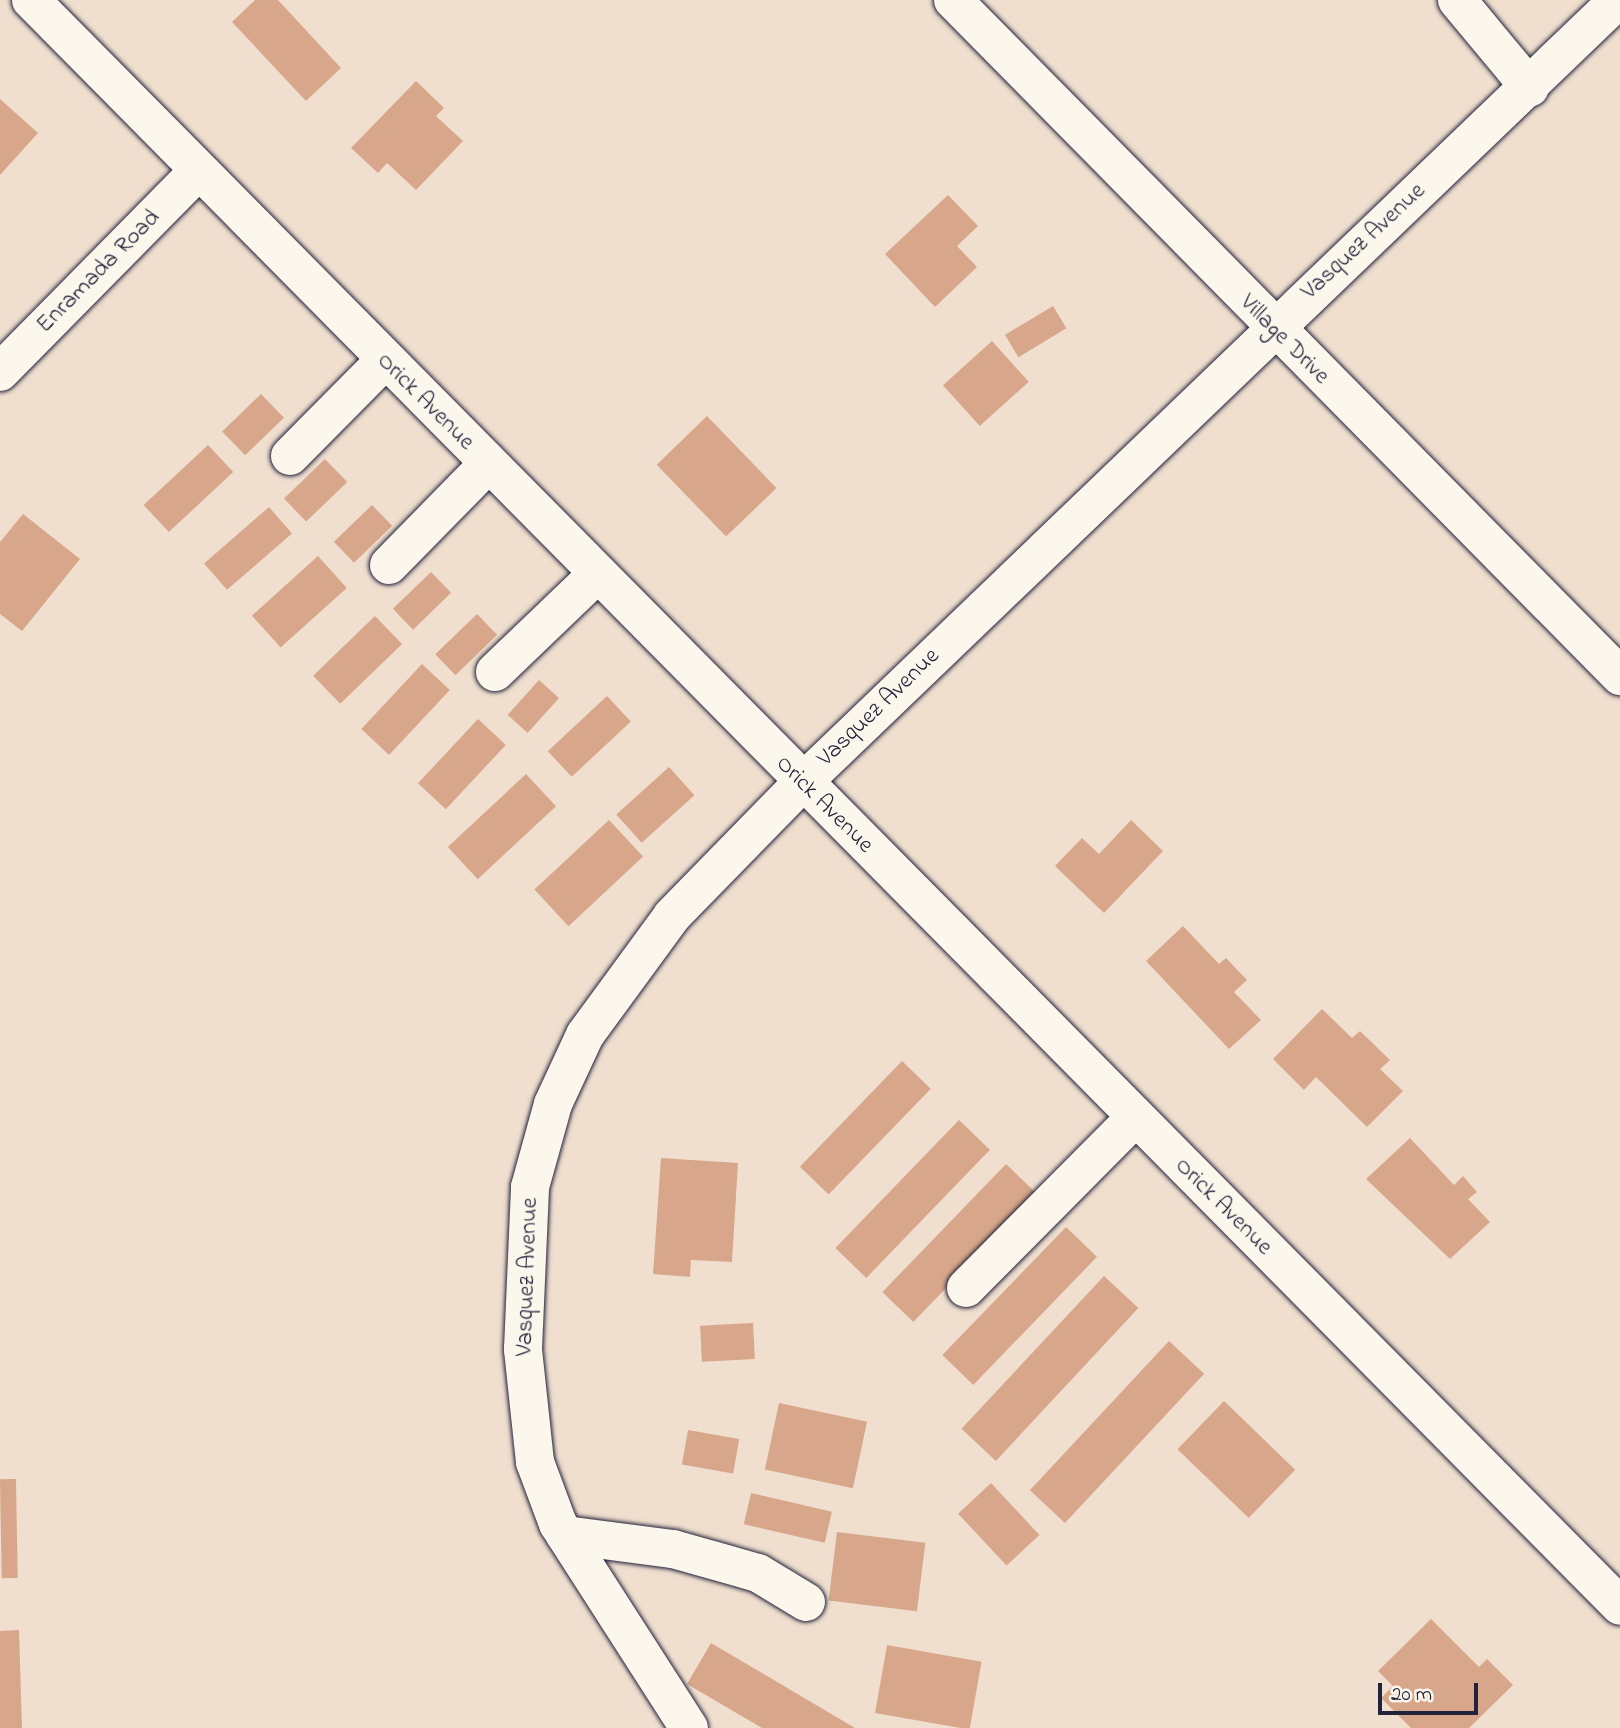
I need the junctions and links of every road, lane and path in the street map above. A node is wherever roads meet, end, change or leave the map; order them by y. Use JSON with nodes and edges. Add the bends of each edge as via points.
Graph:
{"nodes":[{"id":1,"x":31,"y":0,"type":"edge"},
{"id":2,"x":953,"y":0,"type":"edge"},
{"id":3,"x":1457,"y":0,"type":"edge"},
{"id":4,"x":1618,"y":0,"type":"edge"},
{"id":5,"x":1530,"y":88,"type":"junction"},
{"id":6,"x":197,"y":172,"type":"junction"},
{"id":7,"x":1271,"y":328,"type":"junction"},
{"id":8,"x":384,"y":361,"type":"junction"},
{"id":9,"x":0,"y":372,"type":"edge"},
{"id":10,"x":290,"y":456,"type":"dead end"},
{"id":11,"x":487,"y":465,"type":"junction"},
{"id":12,"x":388,"y":565,"type":"dead end"},
{"id":13,"x":596,"y":575,"type":"junction"},
{"id":14,"x":495,"y":672,"type":"dead end"},
{"id":15,"x":1620,"y":676,"type":"edge"},
{"id":16,"x":802,"y":783,"type":"junction"},
{"id":17,"x":1135,"y":1118,"type":"junction"},
{"id":18,"x":965,"y":1288,"type":"dead end"},
{"id":19,"x":565,"y":1535,"type":"junction"},
{"id":20,"x":806,"y":1602,"type":"dead end"},
{"id":21,"x":1620,"y":1606,"type":"edge"},
{"id":22,"x":689,"y":1728,"type":"edge"}],
"edges":[{"from":1,"to":6,"type":"street","name":"Orick Avenue"},
{"from":2,"to":7,"type":"street","name":"Village Drive"},
{"from":3,"to":5,"type":"street"},
{"from":4,"to":5,"type":"street","name":"Vasquez Avenue"},
{"from":5,"to":7,"type":"street","name":"Vasquez Avenue"},
{"from":6,"to":8,"type":"street","name":"Orick Avenue"},
{"from":6,"to":9,"type":"street","name":"Enramada Road"},
{"from":7,"to":15,"type":"street","name":"Village Drive"},
{"from":7,"to":16,"type":"street","name":"Vasquez Avenue"},
{"from":8,"to":10,"type":"street"},
{"from":8,"to":11,"type":"street","name":"Orick Avenue"},
{"from":11,"to":12,"type":"street"},
{"from":11,"to":13,"type":"street","name":"Orick Avenue"},
{"from":13,"to":14,"type":"street"},
{"from":13,"to":16,"type":"street","name":"Orick Avenue"},
{"from":16,"to":17,"type":"street","name":"Orick Avenue"},
{"from":16,"to":19,"type":"street","name":"Vasquez Avenue","via":[[672,916],[632,966],[585,1035],[553,1104],[530,1187],[523,1349],[534,1462]]},
{"from":17,"to":18,"type":"street"},
{"from":17,"to":21,"type":"street","name":"Orick Avenue"},
{"from":19,"to":20,"type":"street","via":[[673,1549],[758,1573]]},
{"from":19,"to":22,"type":"street","name":"Vasquez Avenue"}]}
